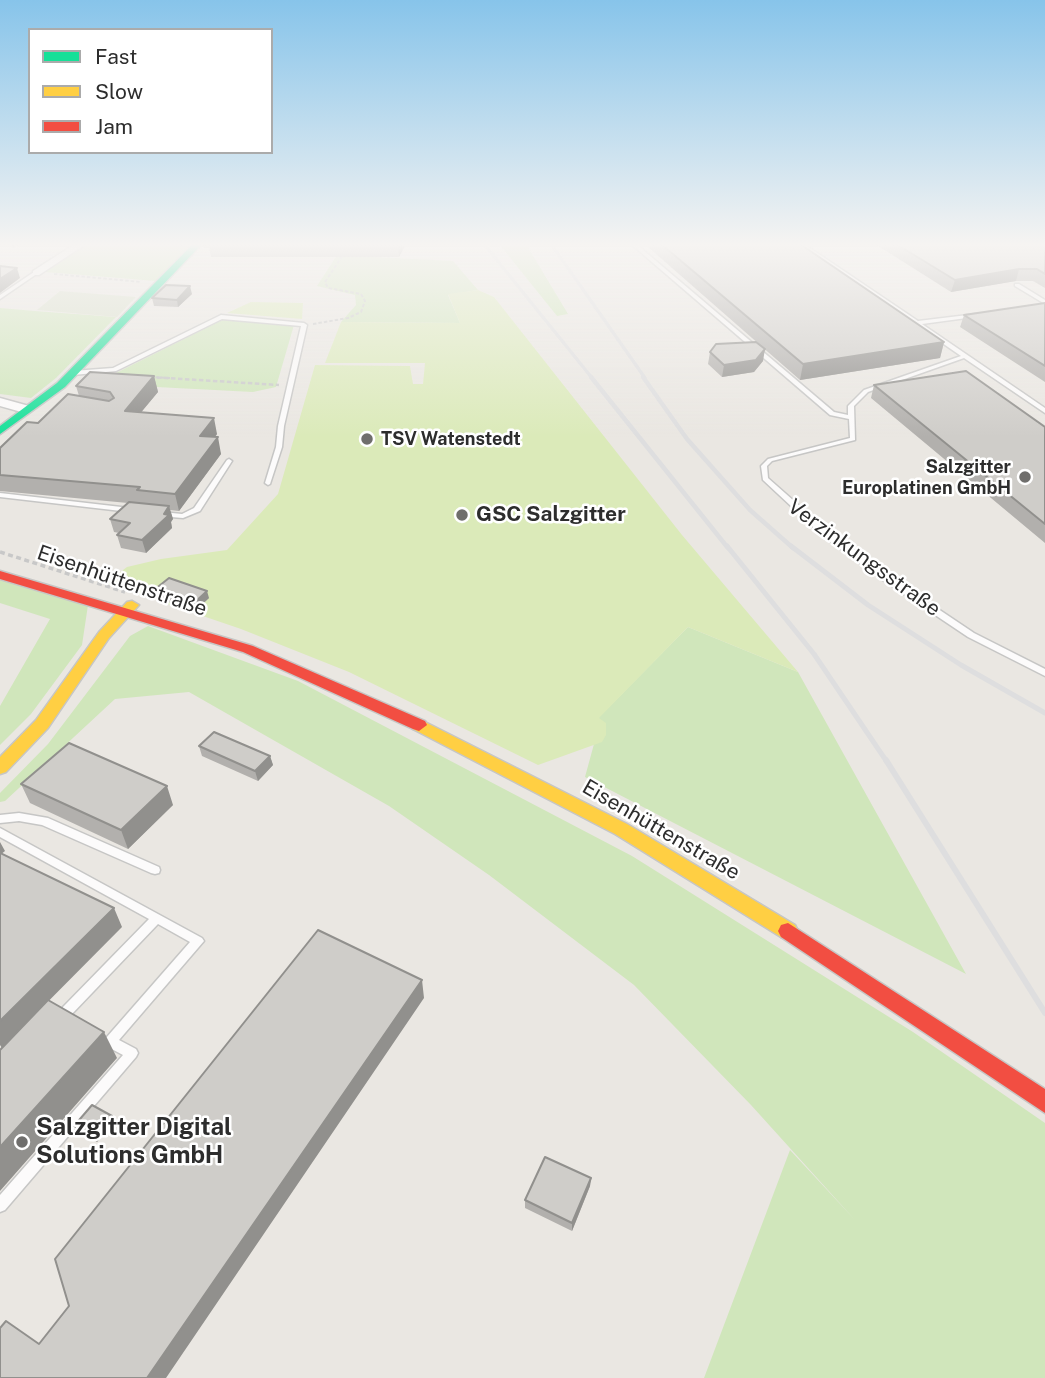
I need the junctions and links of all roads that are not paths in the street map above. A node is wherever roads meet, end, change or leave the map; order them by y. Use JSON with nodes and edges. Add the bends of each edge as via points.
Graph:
{"nodes":[{"id":1,"x":135,"y":308,"type":"edge"},
{"id":2,"x":708,"y":308,"type":"edge"},
{"id":3,"x":895,"y":308,"type":"edge"},
{"id":4,"x":981,"y":314,"type":"edge"},
{"id":5,"x":917,"y":323,"type":"junction"},
{"id":6,"x":965,"y":356,"type":"junction"},
{"id":7,"x":73,"y":373,"type":"junction"},
{"id":8,"x":0,"y":402,"type":"edge"},
{"id":9,"x":25,"y":409,"type":"junction"},
{"id":10,"x":1045,"y":411,"type":"edge"},
{"id":11,"x":850,"y":417,"type":"junction"},
{"id":12,"x":0,"y":431,"type":"edge"},
{"id":13,"x":229,"y":461,"type":"dead end"},
{"id":14,"x":268,"y":482,"type":"dead end"},
{"id":15,"x":0,"y":495,"type":"edge"},
{"id":16,"x":134,"y":510,"type":"edge"},
{"id":17,"x":148,"y":512,"type":"edge"},
{"id":18,"x":0,"y":561,"type":"edge"},
{"id":19,"x":0,"y":575,"type":"edge"},
{"id":20,"x":128,"y":609,"type":"junction"},
{"id":21,"x":1045,"y":673,"type":"edge"},
{"id":22,"x":0,"y":768,"type":"edge"},
{"id":23,"x":0,"y":819,"type":"edge"},
{"id":24,"x":0,"y":832,"type":"edge"},
{"id":25,"x":155,"y":870,"type":"dead end"},
{"id":26,"x":155,"y":920,"type":"junction"},
{"id":27,"x":67,"y":1012,"type":"edge"},
{"id":28,"x":1045,"y":1102,"type":"edge"},
{"id":29,"x":0,"y":1205,"type":"edge"}],
"edges":[{"from":1,"to":7,"type":"street"},
{"from":2,"to":11,"type":"lane","via":[[832,414]]},
{"from":3,"to":5,"type":"lane"},
{"from":4,"to":5,"type":"lane"},
{"from":5,"to":6,"type":"lane"},
{"from":6,"to":10,"type":"lane"},
{"from":6,"to":11,"type":"lane","name":"Verzinkungsstraße","via":[[866,391],[853,400]]},
{"from":7,"to":9,"type":"street","via":[[45,401]]},
{"from":7,"to":14,"type":"lane","via":[[106,373],[222,317],[304,325]]},
{"from":8,"to":9,"type":"street"},
{"from":9,"to":12,"type":"street"},
{"from":11,"to":21,"type":"lane","name":"Verzinkungsstraße","via":[[854,434],[846,442],[770,460],[763,472],[771,487],[883,576],[971,635]]},
{"from":13,"to":17,"type":"lane","via":[[197,509],[183,516]]},
{"from":15,"to":16,"type":"lane"},
{"from":18,"to":20,"type":"street","name":"Eisenhüttenstraße"},
{"from":19,"to":20,"type":"street","name":"Eisenhüttenstraße"},
{"from":20,"to":22,"type":"street","via":[[42,724]]},
{"from":20,"to":28,"type":"street","name":"Eisenhüttenstraße","via":[[268,657],[418,724],[633,836],[803,939]]},
{"from":23,"to":25,"type":"lane","via":[[44,821]]},
{"from":24,"to":26,"type":"lane"},
{"from":26,"to":27,"type":"lane"},
{"from":26,"to":29,"type":"lane","via":[[198,941],[110,1042],[132,1053]]}]}
